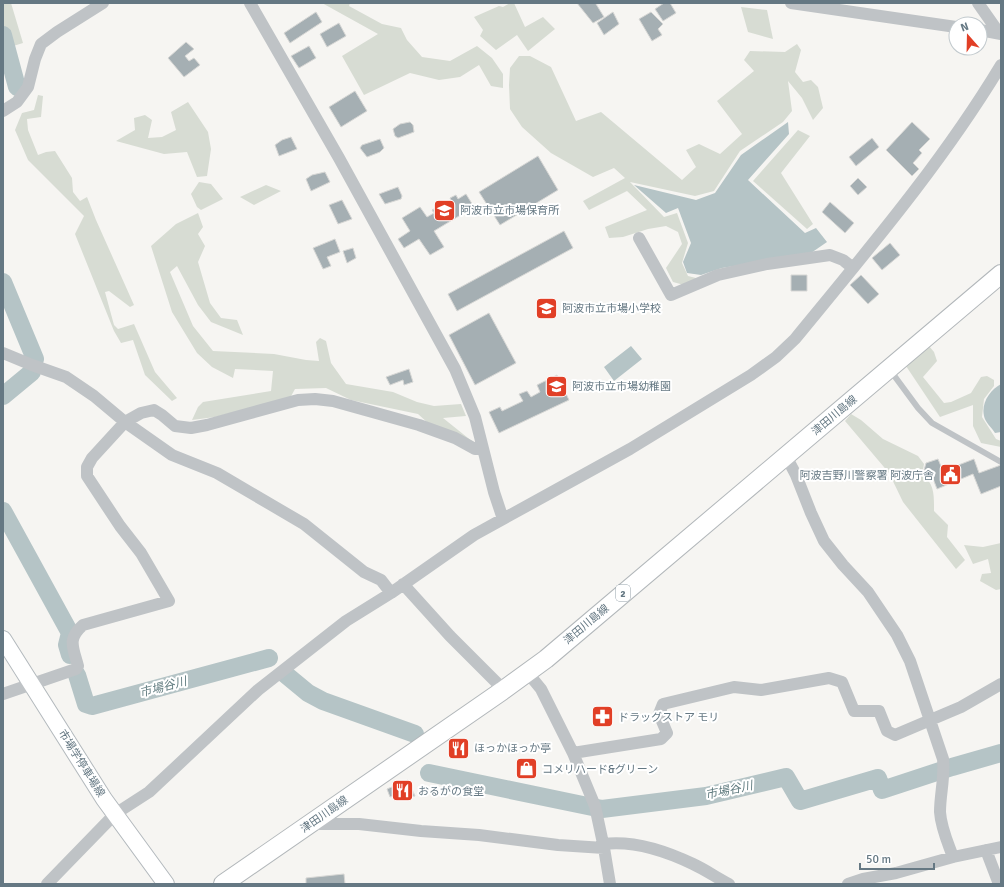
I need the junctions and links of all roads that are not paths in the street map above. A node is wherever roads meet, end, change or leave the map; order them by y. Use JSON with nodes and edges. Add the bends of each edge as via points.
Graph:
{"nodes":[{"id":1,"x":103,"y":3,"type":"edge"},
{"id":2,"x":250,"y":3,"type":"edge"},
{"id":3,"x":791,"y":3,"type":"edge"},
{"id":4,"x":978,"y":3,"type":"edge"},
{"id":5,"x":826,"y":5,"type":"edge"},
{"id":6,"x":948,"y":26,"type":"edge"},
{"id":7,"x":988,"y":32,"type":"edge"},
{"id":8,"x":1000,"y":34,"type":"edge"},
{"id":9,"x":1001,"y":66,"type":"edge"},
{"id":10,"x":3,"y":111,"type":"edge"},
{"id":11,"x":639,"y":238,"type":"dead end"},
{"id":12,"x":853,"y":268,"type":"junction"},
{"id":13,"x":1001,"y":274,"type":"edge"},
{"id":14,"x":3,"y":352,"type":"edge"},
{"id":15,"x":889,"y":369,"type":"junction"},
{"id":16,"x":125,"y":422,"type":"junction"},
{"id":17,"x":483,"y":449,"type":"junction"},
{"id":18,"x":786,"y":456,"type":"junction"},
{"id":19,"x":1001,"y":462,"type":"edge"},
{"id":20,"x":503,"y":519,"type":"junction"},
{"id":21,"x":403,"y":584,"type":"junction"},
{"id":22,"x":391,"y":593,"type":"junction"},
{"id":23,"x":3,"y":639,"type":"edge"},
{"id":24,"x":527,"y":672,"type":"junction"},
{"id":25,"x":32,"y":684,"type":"junction"},
{"id":26,"x":1001,"y":684,"type":"edge"},
{"id":27,"x":502,"y":691,"type":"junction"},
{"id":28,"x":3,"y":694,"type":"edge"},
{"id":29,"x":929,"y":720,"type":"junction"},
{"id":30,"x":573,"y":753,"type":"junction"},
{"id":31,"x":115,"y":814,"type":"junction"},
{"id":32,"x":310,"y":824,"type":"junction"},
{"id":33,"x":604,"y":846,"type":"junction"},
{"id":34,"x":1001,"y":847,"type":"edge"},
{"id":35,"x":986,"y":850,"type":"junction"},
{"id":36,"x":953,"y":857,"type":"junction"},
{"id":37,"x":47,"y":884,"type":"edge"},
{"id":38,"x":166,"y":884,"type":"edge"},
{"id":39,"x":223,"y":884,"type":"edge"},
{"id":40,"x":610,"y":884,"type":"edge"},
{"id":41,"x":729,"y":884,"type":"edge"},
{"id":42,"x":848,"y":884,"type":"edge"},
{"id":43,"x":999,"y":884,"type":"edge"}],
"edges":[{"from":1,"to":10,"type":"street","via":[[41,44],[28,87],[17,102]]},
{"from":2,"to":17,"type":"street","via":[[455,369],[476,418]]},
{"from":3,"to":5,"type":"street"},
{"from":4,"to":8,"type":"street"},
{"from":5,"to":6,"type":"street"},
{"from":7,"to":8,"type":"street"},
{"from":9,"to":12,"type":"street","via":[[984,94],[909,198]]},
{"from":11,"to":12,"type":"street","via":[[671,295],[718,275],[767,264],[830,255],[843,260]]},
{"from":12,"to":20,"type":"street","via":[[795,339],[776,357],[630,449]]},
{"from":13,"to":15,"type":"main road","name":"津田川島線","number":"2"},
{"from":14,"to":16,"type":"street","via":[[66,377]]},
{"from":15,"to":18,"type":"main road","name":"津田川島線","number":"2"},
{"from":15,"to":19,"type":"lane","via":[[932,423]]},
{"from":16,"to":17,"type":"street","via":[[141,413],[154,410],[175,426],[190,428],[298,400],[315,398],[419,425],[455,438],[475,449]]},
{"from":16,"to":22,"type":"street","via":[[172,455],[217,473],[304,524],[364,572],[380,580]]},
{"from":16,"to":25,"type":"street","via":[[92,458],[87,467],[87,476],[141,553],[169,601],[83,625],[74,633],[72,644],[78,666],[76,669]]},
{"from":17,"to":20,"type":"street"},
{"from":18,"to":24,"type":"main road","name":"津田川島線","number":"2","via":[[552,654]]},
{"from":18,"to":29,"type":"street","via":[[824,541],[868,592],[897,635],[910,661]]},
{"from":20,"to":21,"type":"street","via":[[474,535]]},
{"from":21,"to":22,"type":"street"},
{"from":21,"to":27,"type":"street"},
{"from":22,"to":31,"type":"street","via":[[346,621],[258,690],[149,792]]},
{"from":23,"to":25,"type":"main road","name":"市場学停車場線"},
{"from":24,"to":27,"type":"main road","name":"津田川島線","number":"2"},
{"from":24,"to":30,"type":"street","via":[[541,689]]},
{"from":25,"to":28,"type":"street"},
{"from":25,"to":31,"type":"main road","name":"市場学停車場線","via":[[80,763]]},
{"from":26,"to":29,"type":"street","via":[[961,707]]},
{"from":27,"to":32,"type":"main road","name":"津田川島線","number":"2"},
{"from":29,"to":30,"type":"street","via":[[895,735],[887,731],[879,710],[854,711],[842,682],[829,678],[761,690],[734,687],[663,704],[659,714],[667,733],[661,739]]},
{"from":29,"to":36,"type":"street","via":[[943,759],[940,813]]},
{"from":30,"to":33,"type":"street","via":[[596,808]]},
{"from":31,"to":37,"type":"street"},
{"from":31,"to":38,"type":"main road","name":"市場学停車場線"},
{"from":32,"to":33,"type":"street","via":[[359,824],[558,845]]},
{"from":32,"to":39,"type":"main road","name":"津田川島線","number":"2"},
{"from":33,"to":40,"type":"street"},
{"from":33,"to":41,"type":"street","via":[[624,843],[666,852]]},
{"from":34,"to":35,"type":"street"},
{"from":35,"to":36,"type":"street"},
{"from":35,"to":43,"type":"street"},
{"from":36,"to":42,"type":"street"}]}
